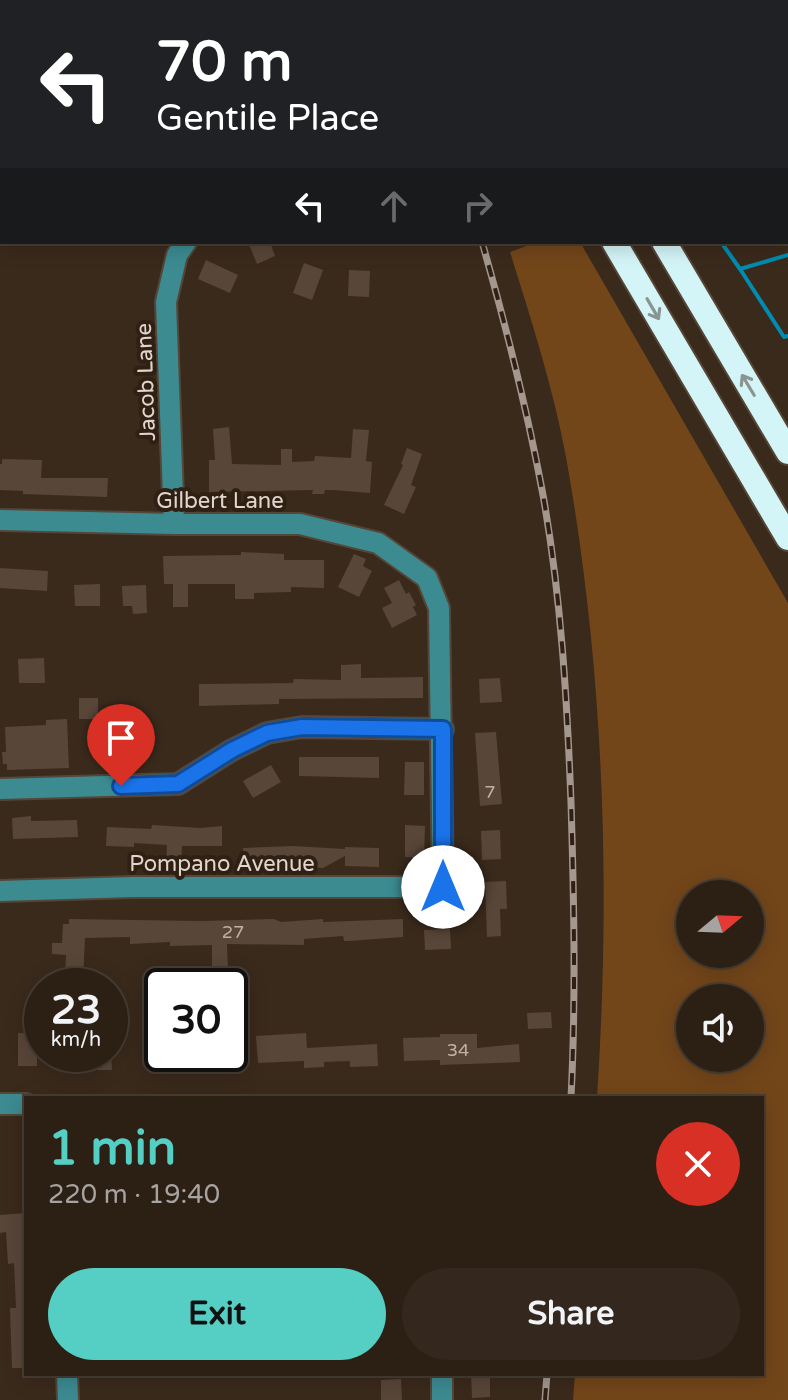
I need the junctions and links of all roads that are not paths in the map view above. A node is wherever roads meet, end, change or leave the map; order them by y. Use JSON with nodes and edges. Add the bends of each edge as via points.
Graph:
{"nodes":[{"id":1,"x":185,"y":244,"type":"edge"},
{"id":2,"x":615,"y":244,"type":"edge"},
{"id":3,"x":665,"y":244,"type":"edge"},
{"id":4,"x":788,"y":452,"type":"edge"},
{"id":5,"x":0,"y":520,"type":"edge"},
{"id":6,"x":174,"y":524,"type":"junction"},
{"id":7,"x":788,"y":538,"type":"edge"},
{"id":8,"x":443,"y":729,"type":"junction"},
{"id":9,"x":0,"y":789,"type":"edge"},
{"id":10,"x":0,"y":891,"type":"edge"},
{"id":11,"x":0,"y":1104,"type":"edge"},
{"id":12,"x":24,"y":1104,"type":"edge"},
{"id":13,"x":67,"y":1376,"type":"edge"},
{"id":14,"x":442,"y":1376,"type":"edge"},
{"id":15,"x":68,"y":1400,"type":"edge"},
{"id":16,"x":442,"y":1400,"type":"edge"}],
"edges":[{"from":1,"to":6,"type":"street","name":"Jacob Lane","via":[[166,302]]},
{"from":2,"to":7,"type":"highway","one_way":true},
{"from":4,"to":3,"type":"highway","one_way":true},
{"from":5,"to":6,"type":"street","name":"Gilbert Lane"},
{"from":6,"to":8,"type":"street","name":"Gilbert Lane","via":[[300,524],[378,543],[427,578],[439,608]]},
{"from":8,"to":9,"type":"street","via":[[302,727],[267,733],[178,784]]},
{"from":8,"to":10,"type":"street","name":"Pompano Avenue","via":[[443,887]]},
{"from":11,"to":12,"type":"street"},
{"from":13,"to":15,"type":"street"},
{"from":14,"to":16,"type":"street"}]}
